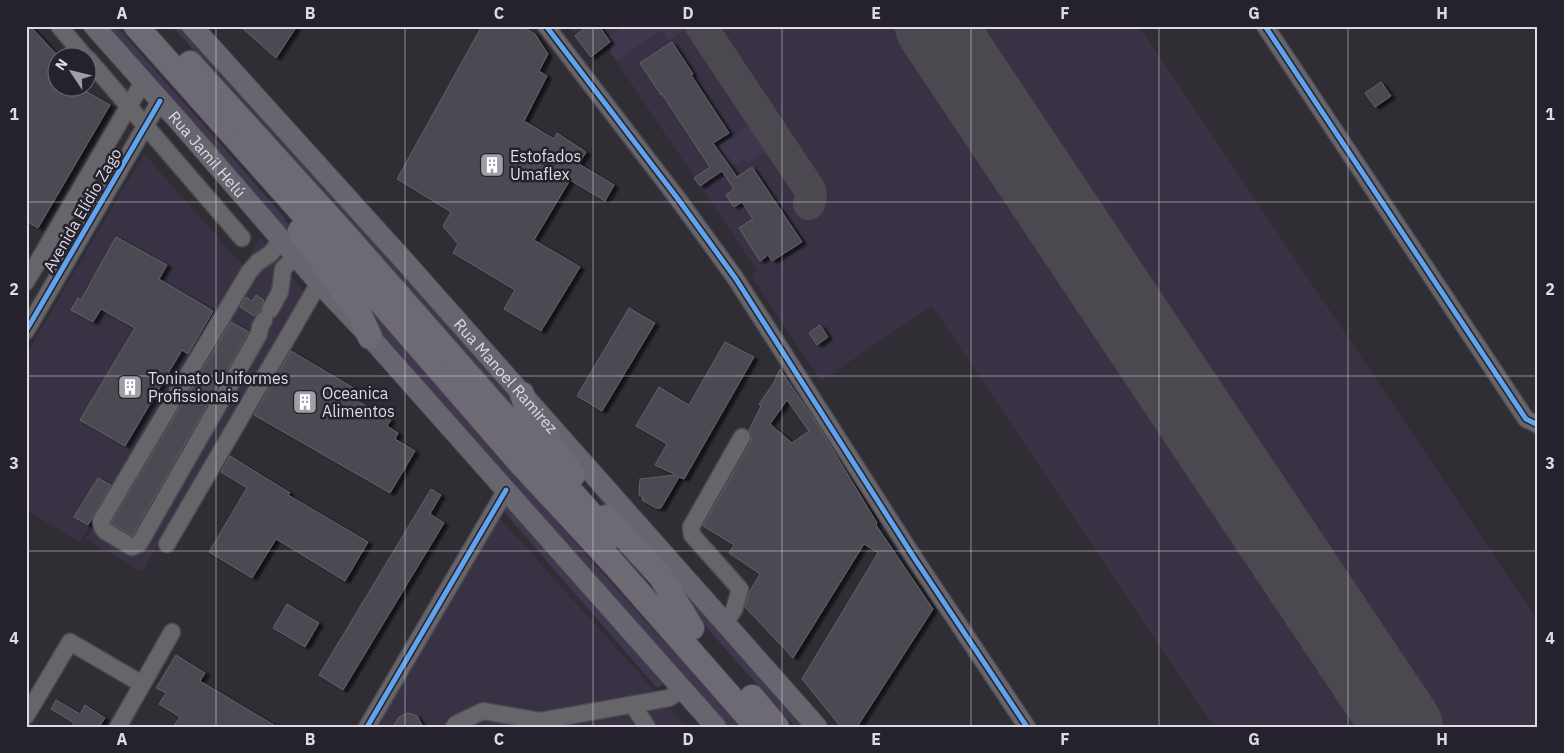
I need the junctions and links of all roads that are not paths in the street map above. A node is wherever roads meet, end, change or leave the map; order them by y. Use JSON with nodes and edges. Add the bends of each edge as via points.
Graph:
{"nodes":[{"id":1,"x":59,"y":26,"type":"edge"},
{"id":2,"x":94,"y":26,"type":"edge"},
{"id":3,"x":136,"y":26,"type":"edge"},
{"id":4,"x":157,"y":26,"type":"edge"},
{"id":5,"x":192,"y":26,"type":"edge"},
{"id":6,"x":546,"y":26,"type":"edge"},
{"id":7,"x":1265,"y":26,"type":"edge"},
{"id":8,"x":78,"y":48,"type":"edge"},
{"id":9,"x":98,"y":71,"type":"edge"},
{"id":10,"x":143,"y":82,"type":"junction"},
{"id":11,"x":160,"y":102,"type":"junction"},
{"id":12,"x":129,"y":108,"type":"junction"},
{"id":13,"x":144,"y":126,"type":"junction"},
{"id":14,"x":258,"y":165,"type":"junction"},
{"id":15,"x":242,"y":238,"type":"dead end"},
{"id":16,"x":282,"y":240,"type":"junction"},
{"id":17,"x":296,"y":255,"type":"junction"},
{"id":18,"x":26,"y":282,"type":"edge"},
{"id":19,"x":319,"y":282,"type":"junction"},
{"id":20,"x":26,"y":331,"type":"edge"},
{"id":21,"x":370,"y":337,"type":"junction"},
{"id":22,"x":522,"y":394,"type":"junction"},
{"id":23,"x":1538,"y":425,"type":"edge"},
{"id":24,"x":742,"y":437,"type":"dead end"},
{"id":25,"x":506,"y":490,"type":"junction"},
{"id":26,"x":167,"y":544,"type":"dead end"},
{"id":27,"x":725,"y":622,"type":"junction"},
{"id":28,"x":692,"y":628,"type":"junction"},
{"id":29,"x":172,"y":632,"type":"dead end"},
{"id":30,"x":142,"y":684,"type":"junction"},
{"id":31,"x":683,"y":689,"type":"junction"},
{"id":32,"x":633,"y":705,"type":"junction"},
{"id":33,"x":26,"y":716,"type":"edge"},
{"id":34,"x":118,"y":727,"type":"edge"},
{"id":35,"x":367,"y":727,"type":"edge"},
{"id":36,"x":454,"y":727,"type":"edge"},
{"id":37,"x":647,"y":727,"type":"edge"},
{"id":38,"x":716,"y":727,"type":"edge"},
{"id":39,"x":757,"y":727,"type":"edge"},
{"id":40,"x":777,"y":727,"type":"edge"},
{"id":41,"x":817,"y":727,"type":"edge"},
{"id":42,"x":1027,"y":727,"type":"edge"}],
"edges":[{"from":1,"to":8,"type":"street"},
{"from":2,"to":10,"type":"main road","name":"Rua Jamil Helú"},
{"from":3,"to":14,"type":"highway"},
{"from":4,"to":28,"type":"highway"},
{"from":5,"to":22,"type":"main road","name":"Rua Manoel Ramirez"},
{"from":6,"to":42,"type":"street","via":[[736,279]]},
{"from":7,"to":23,"type":"street","via":[[1526,419]]},
{"from":9,"to":12,"type":"street"},
{"from":10,"to":11,"type":"main road","name":"Rua Jamil Helú"},
{"from":10,"to":12,"type":"street","name":"Avenida Elídio Zago"},
{"from":11,"to":13,"type":"street","name":"Avenida Elídio Zago"},
{"from":11,"to":16,"type":"main road","name":"Rua Jamil Helú"},
{"from":12,"to":13,"type":"street"},
{"from":12,"to":18,"type":"street","name":"Avenida Elídio Zago"},
{"from":13,"to":15,"type":"street"},
{"from":13,"to":20,"type":"street","name":"Avenida Elídio Zago"},
{"from":14,"to":21,"type":"highway","via":[[261,176],[360,315]]},
{"from":14,"to":39,"type":"highway"},
{"from":16,"to":17,"type":"main road","name":"Rua Jamil Helú"},
{"from":16,"to":17,"type":"street","via":[[250,272],[101,521],[106,531],[132,547],[139,544],[259,334],[280,292],[283,268]]},
{"from":17,"to":19,"type":"main road","name":"Rua Jamil Helú"},
{"from":19,"to":21,"type":"main road","name":"Rua Jamil Helú"},
{"from":19,"to":26,"type":"street"},
{"from":21,"to":25,"type":"main road","name":"Rua Jamil Helú"},
{"from":22,"to":27,"type":"main road","name":"Rua Manoel Ramirez"},
{"from":22,"to":28,"type":"highway","via":[[527,410],[589,498],[661,577]]},
{"from":24,"to":27,"type":"street","via":[[691,527],[692,535],[740,588],[734,610]]},
{"from":25,"to":31,"type":"main road","name":"Rua Jamil Helú"},
{"from":25,"to":35,"type":"street"},
{"from":27,"to":41,"type":"main road","name":"Rua Manoel Ramirez"},
{"from":28,"to":40,"type":"highway"},
{"from":29,"to":30,"type":"street"},
{"from":30,"to":33,"type":"street","via":[[70,642]]},
{"from":30,"to":34,"type":"street"},
{"from":31,"to":32,"type":"street","via":[[669,698]]},
{"from":31,"to":38,"type":"main road","name":"Rua Jamil Helú"},
{"from":32,"to":36,"type":"street","via":[[540,721],[483,711]]},
{"from":32,"to":37,"type":"street"}]}
